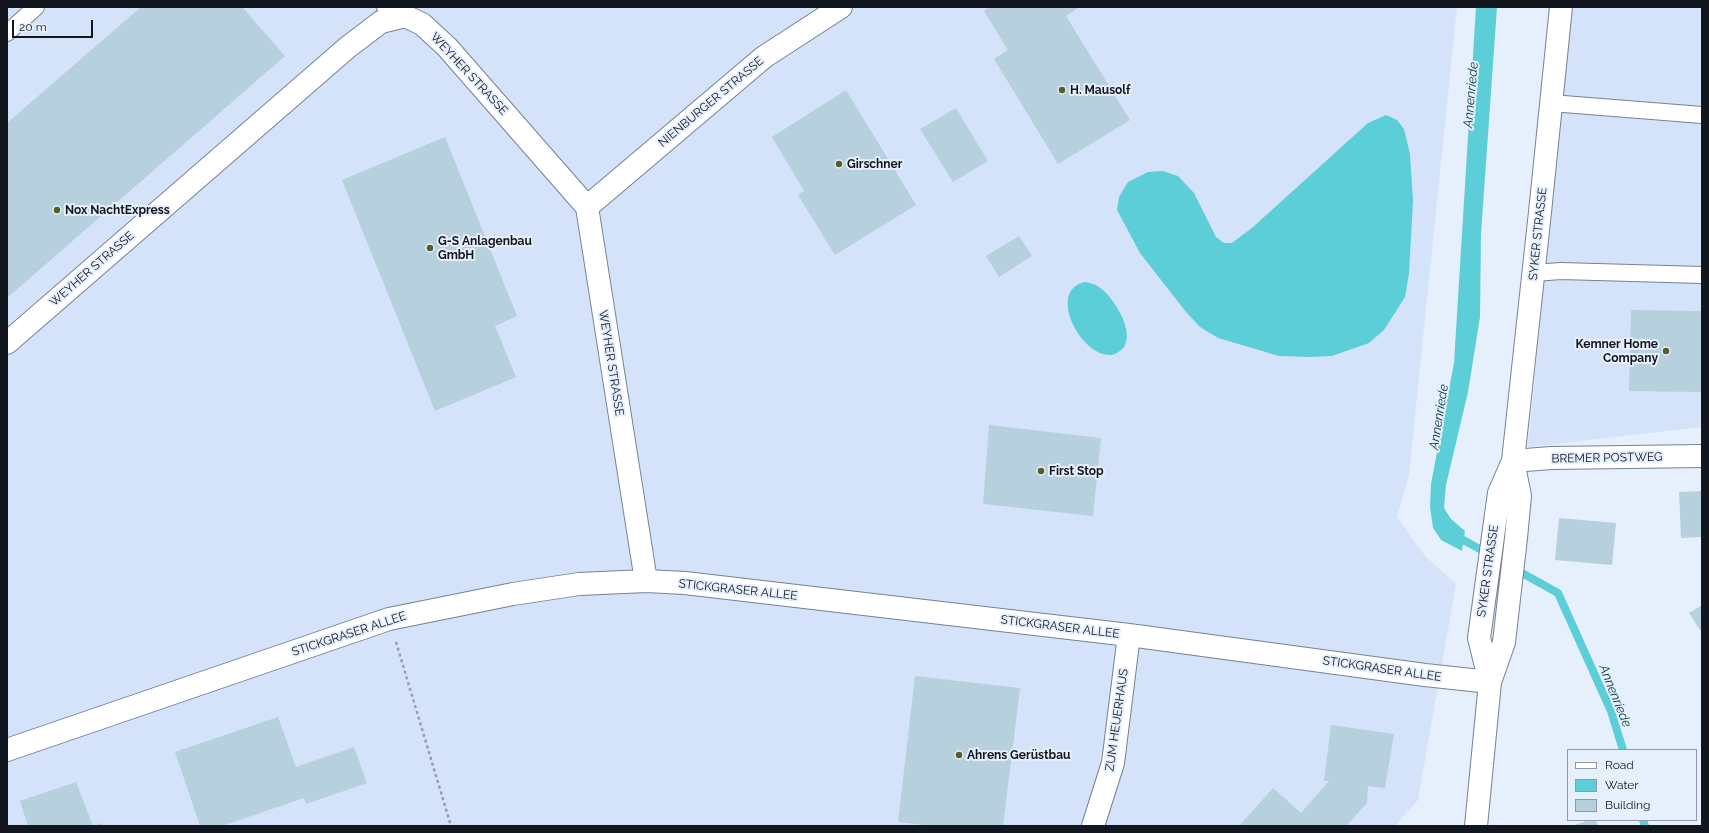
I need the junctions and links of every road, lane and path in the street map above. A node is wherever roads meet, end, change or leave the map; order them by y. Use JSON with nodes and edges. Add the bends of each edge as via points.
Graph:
{"nodes":[{"id":1,"x":36,"y":7,"type":"edge"},
{"id":2,"x":841,"y":7,"type":"edge"},
{"id":3,"x":1561,"y":7,"type":"edge"},
{"id":4,"x":389,"y":13,"type":"edge"},
{"id":5,"x":7,"y":33,"type":"edge"},
{"id":6,"x":1551,"y":103,"type":"junction"},
{"id":7,"x":1702,"y":115,"type":"edge"},
{"id":8,"x":586,"y":207,"type":"junction"},
{"id":9,"x":1534,"y":273,"type":"junction"},
{"id":10,"x":1702,"y":275,"type":"edge"},
{"id":11,"x":7,"y":343,"type":"edge"},
{"id":12,"x":1702,"y":456,"type":"edge"},
{"id":13,"x":1513,"y":461,"type":"junction"},
{"id":14,"x":646,"y":581,"type":"junction"},
{"id":15,"x":389,"y":619,"type":"junction"},
{"id":16,"x":1129,"y":636,"type":"junction"},
{"id":17,"x":1490,"y":682,"type":"junction"},
{"id":18,"x":7,"y":750,"type":"edge"},
{"id":19,"x":451,"y":826,"type":"edge"},
{"id":20,"x":1093,"y":826,"type":"edge"},
{"id":21,"x":1476,"y":826,"type":"edge"}],
"edges":[{"from":1,"to":5,"type":"lane"},
{"from":2,"to":8,"type":"street","name":"NIENBURGER STRASSE","via":[[764,57]]},
{"from":3,"to":6,"type":"street","name":"SYKER STRASSE"},
{"from":4,"to":8,"type":"street","name":"WEYHER STRASSE","via":[[405,16],[422,24],[447,47]]},
{"from":4,"to":11,"type":"street","name":"WEYHER STRASSE"},
{"from":6,"to":7,"type":"lane"},
{"from":6,"to":9,"type":"street","name":"SYKER STRASSE"},
{"from":8,"to":14,"type":"street","name":"WEYHER STRASSE"},
{"from":9,"to":10,"type":"lane","via":[[1561,271]]},
{"from":9,"to":13,"type":"street","name":"SYKER STRASSE"},
{"from":12,"to":13,"type":"street","name":"BREMER POSTWEG"},
{"from":13,"to":17,"type":"street","name":"SYKER STRASSE","via":[[1520,496],[1512,578],[1504,642]]},
{"from":13,"to":17,"type":"street","name":"SYKER STRASSE","via":[[1499,493],[1479,638]]},
{"from":14,"to":15,"type":"street","name":"STICKGRASER ALLEE","via":[[579,584],[520,592]]},
{"from":14,"to":16,"type":"street","name":"STICKGRASER ALLEE","via":[[700,585]]},
{"from":15,"to":18,"type":"street","name":"STICKGRASER ALLEE"},
{"from":15,"to":19,"type":"path"},
{"from":16,"to":17,"type":"street","name":"STICKGRASER ALLEE"},
{"from":16,"to":20,"type":"street","name":"ZUM HEUERHAUS","via":[[1112,763]]},
{"from":17,"to":21,"type":"street","name":"SYKER STRASSE"}]}
